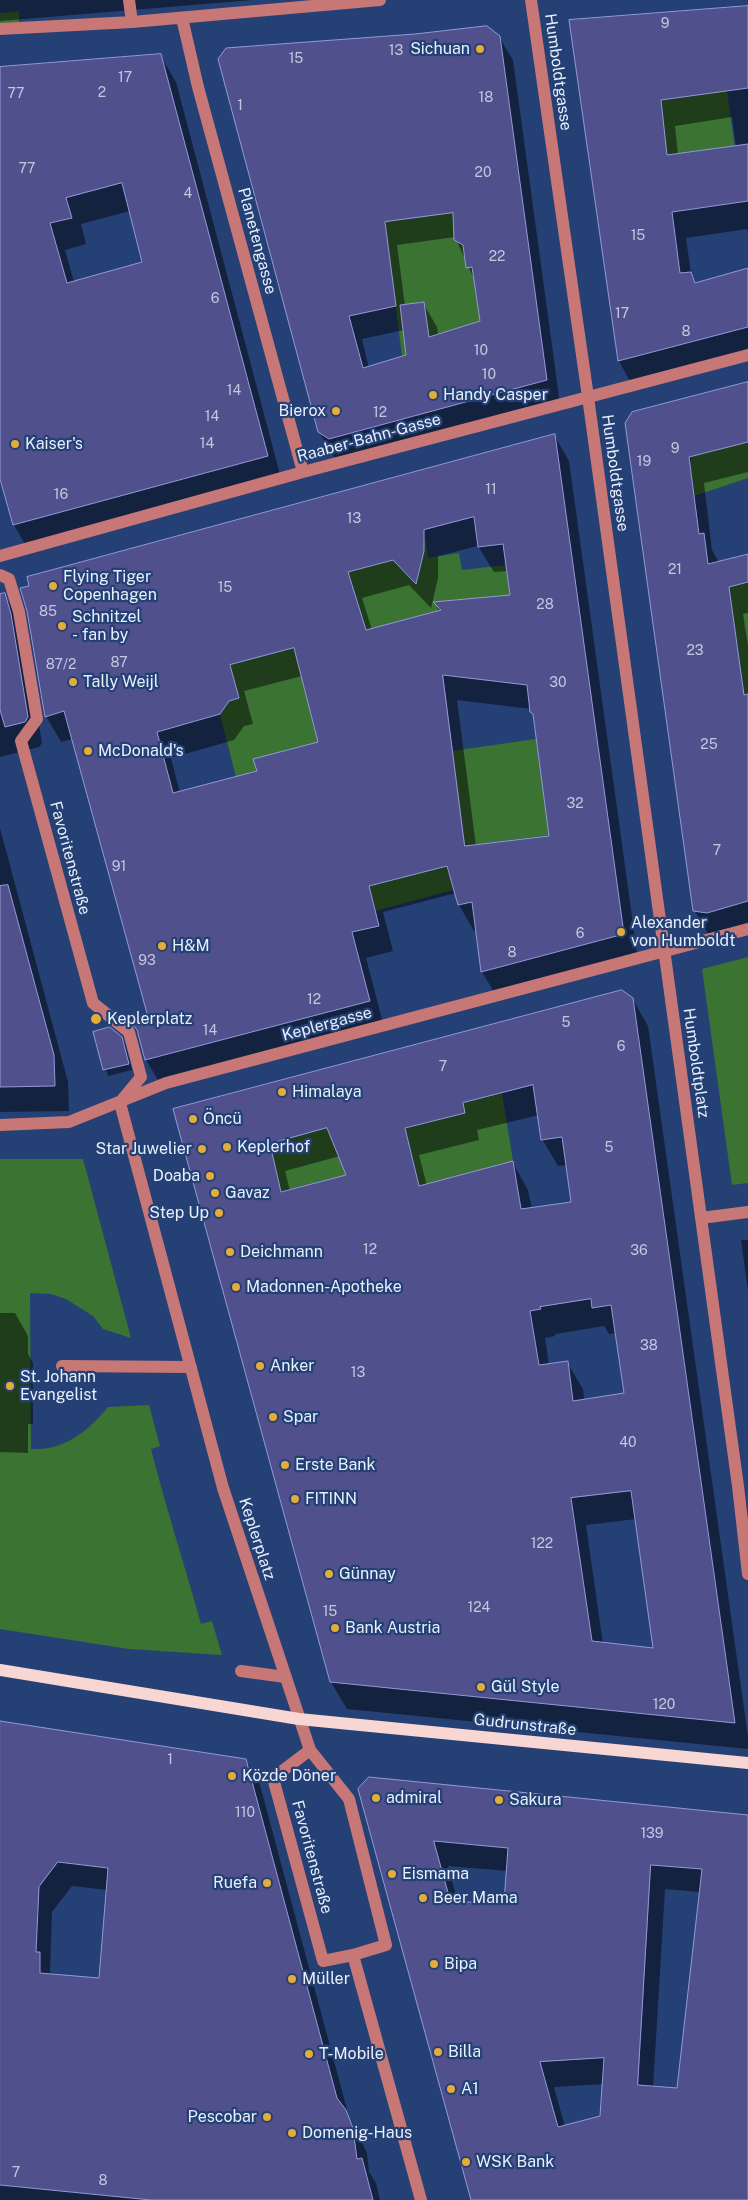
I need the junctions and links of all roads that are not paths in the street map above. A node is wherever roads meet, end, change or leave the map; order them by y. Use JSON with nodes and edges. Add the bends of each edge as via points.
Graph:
{"nodes":[{"id":1,"x":129,"y":0,"type":"edge"},
{"id":2,"x":380,"y":0,"type":"edge"},
{"id":3,"x":531,"y":0,"type":"edge"},
{"id":4,"x":318,"y":3,"type":"edge"},
{"id":5,"x":182,"y":18,"type":"junction"},
{"id":6,"x":132,"y":22,"type":"junction"},
{"id":7,"x":0,"y":29,"type":"edge"},
{"id":8,"x":748,"y":355,"type":"edge"},
{"id":9,"x":588,"y":397,"type":"junction"},
{"id":10,"x":303,"y":472,"type":"junction"},
{"id":11,"x":0,"y":556,"type":"edge"},
{"id":12,"x":0,"y":575,"type":"edge"},
{"id":13,"x":748,"y":929,"type":"edge"},
{"id":14,"x":664,"y":952,"type":"junction"},
{"id":15,"x":120,"y":1102,"type":"junction"},
{"id":16,"x":0,"y":1125,"type":"edge"},
{"id":17,"x":748,"y":1212,"type":"edge"},
{"id":18,"x":701,"y":1218,"type":"junction"},
{"id":19,"x":62,"y":1366,"type":"dead end"},
{"id":20,"x":191,"y":1367,"type":"junction"},
{"id":21,"x":743,"y":1485,"type":"edge"},
{"id":22,"x":748,"y":1574,"type":"edge"},
{"id":23,"x":0,"y":1670,"type":"edge"},
{"id":24,"x":241,"y":1671,"type":"dead end"},
{"id":25,"x":285,"y":1677,"type":"junction"},
{"id":26,"x":299,"y":1719,"type":"junction"},
{"id":27,"x":310,"y":1750,"type":"junction"},
{"id":28,"x":748,"y":1763,"type":"edge"},
{"id":29,"x":353,"y":1955,"type":"junction"},
{"id":30,"x":421,"y":2200,"type":"edge"}],
"edges":[{"from":1,"to":6,"type":"street"},
{"from":2,"to":4,"type":"street"},
{"from":3,"to":9,"type":"street","name":"Humboldtgasse"},
{"from":4,"to":5,"type":"street"},
{"from":5,"to":6,"type":"street"},
{"from":5,"to":10,"type":"street","name":"Planetengasse"},
{"from":6,"to":7,"type":"street"},
{"from":8,"to":9,"type":"street","name":"Raaber-Bahn-Gasse"},
{"from":9,"to":10,"type":"street","name":"Raaber-Bahn-Gasse"},
{"from":9,"to":14,"type":"street","name":"Humboldtgasse"},
{"from":10,"to":11,"type":"street","name":"Raaber-Bahn-Gasse"},
{"from":12,"to":15,"type":"street","name":"Favoritenstraße","via":[[9,579],[19,612],[37,719],[21,741],[93,1003],[129,1032],[141,1078]]},
{"from":13,"to":14,"type":"street"},
{"from":14,"to":15,"type":"street","name":"Keplergasse","via":[[166,1083]]},
{"from":14,"to":18,"type":"street","name":"Humboldtplatz"},
{"from":15,"to":16,"type":"street","name":"Keplergasse","via":[[69,1122]]},
{"from":15,"to":20,"type":"street","name":"Keplerplatz"},
{"from":17,"to":18,"type":"street"},
{"from":18,"to":21,"type":"street"},
{"from":19,"to":20,"type":"street"},
{"from":20,"to":25,"type":"street","name":"Keplerplatz","via":[[223,1488]]},
{"from":21,"to":22,"type":"street"},
{"from":23,"to":26,"type":"main road"},
{"from":24,"to":25,"type":"street"},
{"from":25,"to":26,"type":"street","name":"Favoritenstraße"},
{"from":26,"to":27,"type":"street","name":"Favoritenstraße"},
{"from":26,"to":28,"type":"main road","name":"Gudrunstraße"},
{"from":27,"to":29,"type":"street","name":"Favoritenstraße","via":[[349,1799],[386,1945]]},
{"from":27,"to":29,"type":"street","name":"Favoritenstraße","via":[[273,1778],[323,1961]]},
{"from":29,"to":30,"type":"street"}]}
